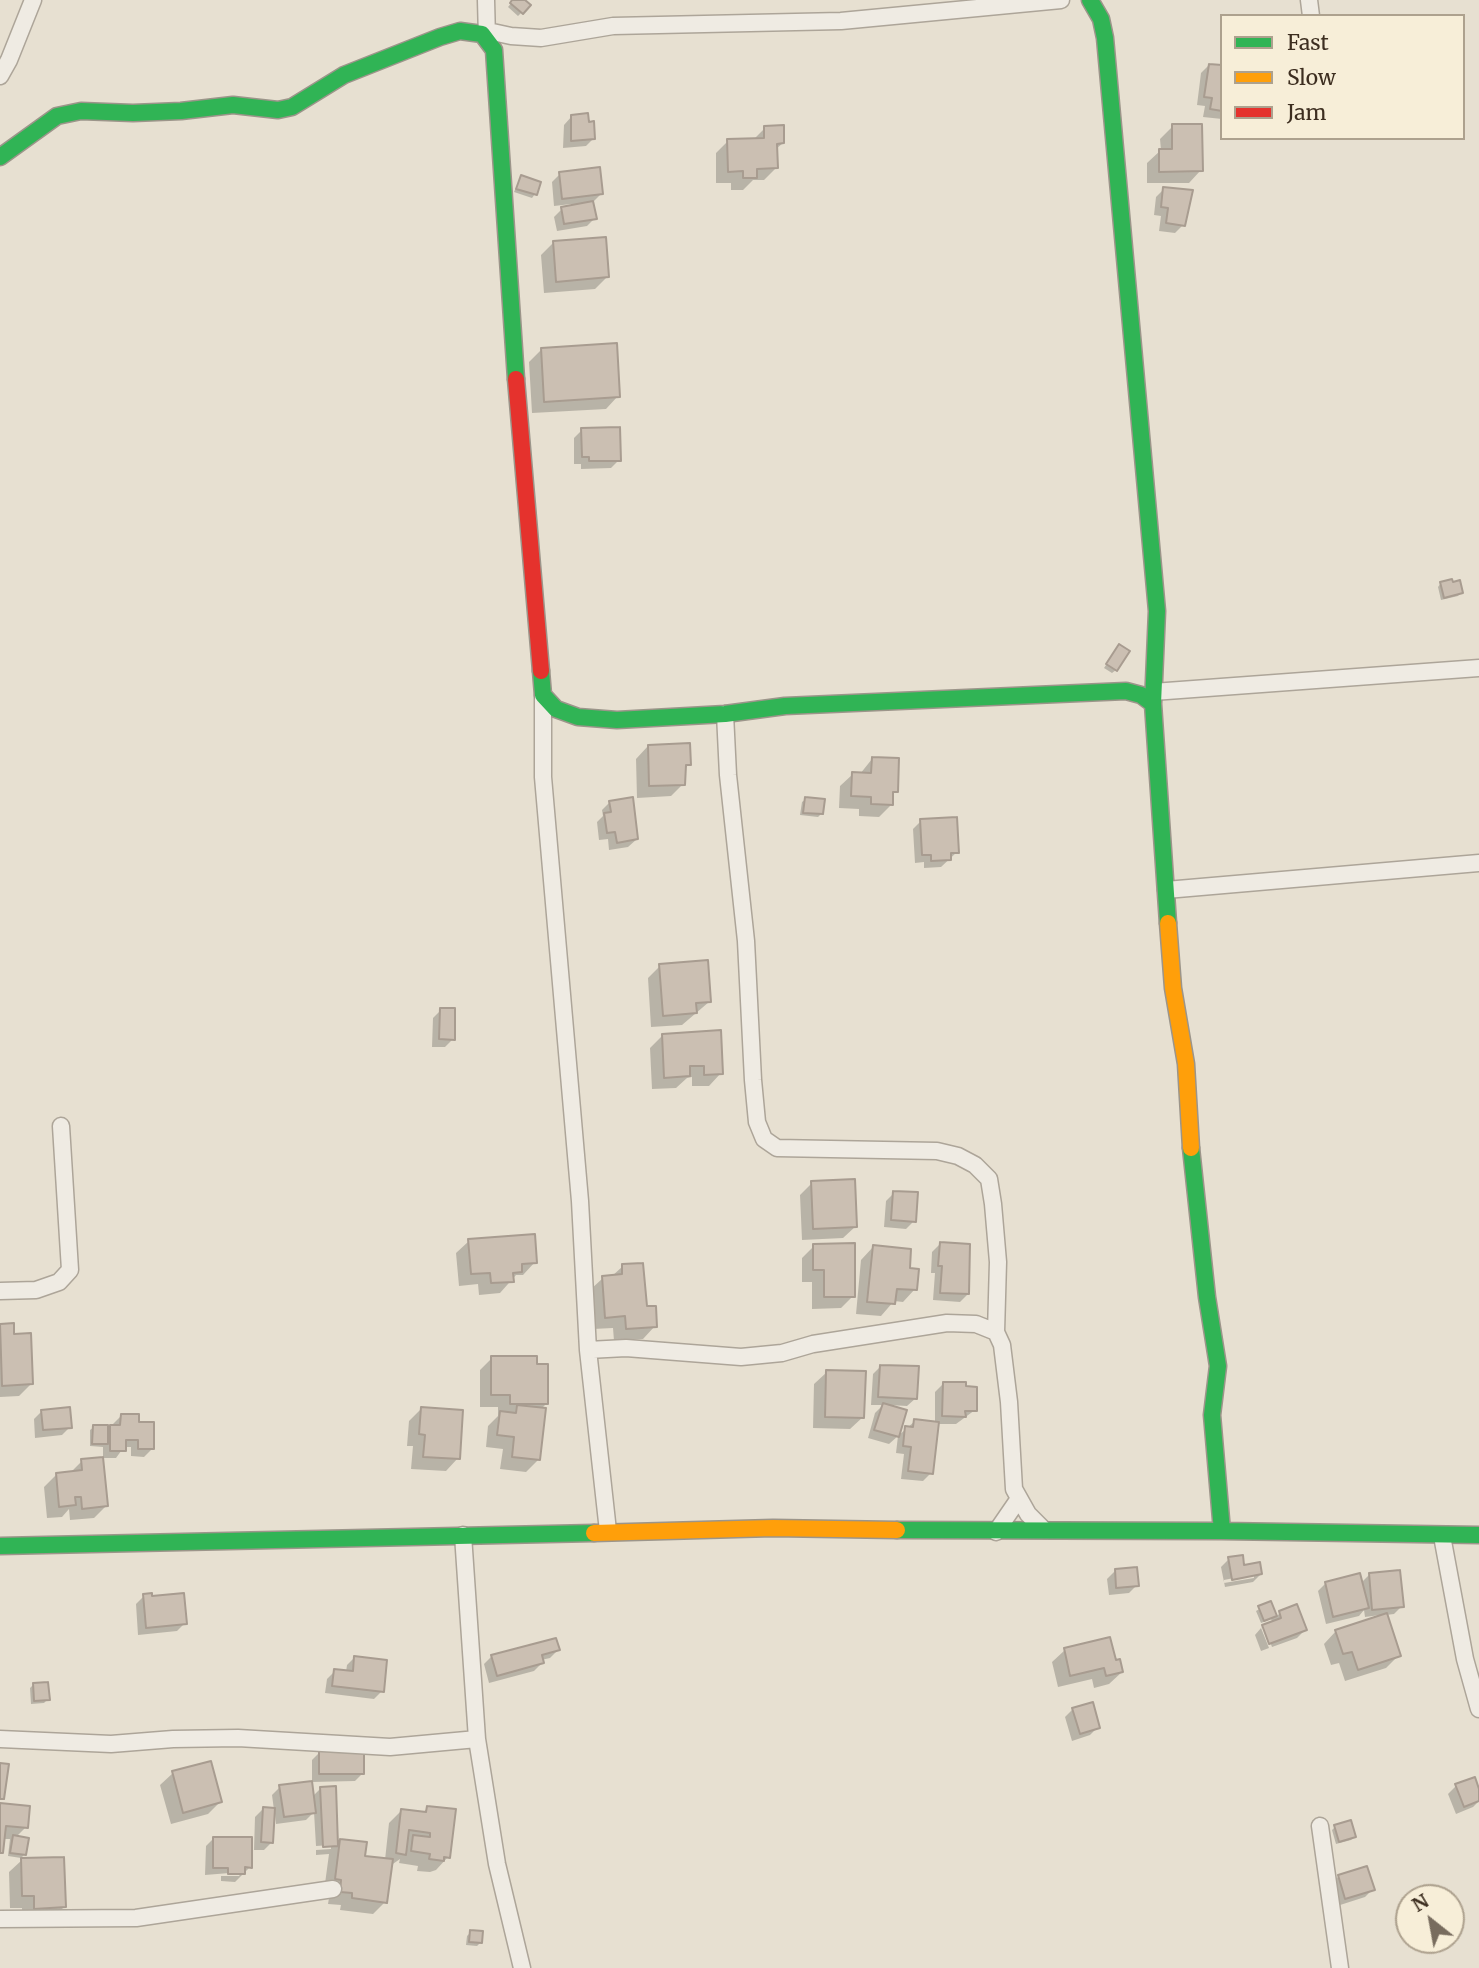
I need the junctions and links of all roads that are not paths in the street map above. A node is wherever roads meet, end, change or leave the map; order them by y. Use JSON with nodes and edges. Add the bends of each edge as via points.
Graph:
{"nodes":[{"id":1,"x":33,"y":0,"type":"edge"},
{"id":2,"x":486,"y":0,"type":"edge"},
{"id":3,"x":1061,"y":0,"type":"edge"},
{"id":4,"x":1090,"y":0,"type":"edge"},
{"id":5,"x":1110,"y":0,"type":"edge"},
{"id":6,"x":1101,"y":19,"type":"junction"},
{"id":7,"x":487,"y":35,"type":"junction"},
{"id":8,"x":0,"y":76,"type":"edge"},
{"id":9,"x":0,"y":157,"type":"edge"},
{"id":10,"x":1479,"y":668,"type":"edge"},
{"id":11,"x":542,"y":695,"type":"junction"},
{"id":12,"x":1153,"y":698,"type":"junction"},
{"id":13,"x":725,"y":714,"type":"junction"},
{"id":14,"x":1479,"y":863,"type":"edge"},
{"id":15,"x":1166,"y":890,"type":"junction"},
{"id":16,"x":61,"y":1126,"type":"dead end"},
{"id":17,"x":0,"y":1291,"type":"edge"},
{"id":18,"x":996,"y":1332,"type":"junction"},
{"id":19,"x":588,"y":1349,"type":"junction"},
{"id":20,"x":1018,"y":1500,"type":"junction"},
{"id":21,"x":1044,"y":1530,"type":"junction"},
{"id":22,"x":608,"y":1531,"type":"junction"},
{"id":23,"x":1222,"y":1531,"type":"junction"},
{"id":24,"x":996,"y":1532,"type":"junction"},
{"id":25,"x":463,"y":1535,"type":"junction"},
{"id":26,"x":1479,"y":1535,"type":"edge"},
{"id":27,"x":1442,"y":1536,"type":"junction"},
{"id":28,"x":0,"y":1546,"type":"edge"},
{"id":29,"x":1479,"y":1709,"type":"edge"},
{"id":30,"x":0,"y":1739,"type":"edge"},
{"id":31,"x":477,"y":1739,"type":"junction"},
{"id":32,"x":1320,"y":1826,"type":"dead end"},
{"id":33,"x":333,"y":1888,"type":"dead end"},
{"id":34,"x":0,"y":1919,"type":"edge"},
{"id":35,"x":522,"y":1968,"type":"edge"},
{"id":36,"x":1340,"y":1968,"type":"edge"}],
"edges":[{"from":1,"to":8,"type":"street"},
{"from":2,"to":7,"type":"street"},
{"from":3,"to":7,"type":"street","via":[[841,22],[613,26],[541,38]]},
{"from":4,"to":6,"type":"street"},
{"from":5,"to":6,"type":"street"},
{"from":6,"to":12,"type":"street","via":[[1157,611]]},
{"from":7,"to":9,"type":"street","via":[[460,31],[440,37],[344,75],[292,107],[278,110],[233,105],[57,116]]},
{"from":7,"to":11,"type":"street","via":[[494,50],[521,461]]},
{"from":10,"to":12,"type":"street"},
{"from":11,"to":13,"type":"street","via":[[556,709],[579,717],[617,720]]},
{"from":11,"to":19,"type":"street","via":[[543,777],[579,1187]]},
{"from":12,"to":13,"type":"street","via":[[1126,691],[785,706]]},
{"from":12,"to":15,"type":"street"},
{"from":13,"to":18,"type":"street","via":[[727,775],[747,941],[753,1080],[757,1122],[764,1139],[777,1148],[937,1151],[975,1165],[989,1179],[993,1204],[998,1262]]},
{"from":14,"to":15,"type":"street"},
{"from":15,"to":23,"type":"street","via":[[1206,1297],[1218,1366],[1212,1415]]},
{"from":16,"to":17,"type":"street","via":[[69,1270],[59,1282],[36,1290]]},
{"from":18,"to":19,"type":"street","via":[[976,1324],[947,1323],[741,1357]]},
{"from":18,"to":20,"type":"street","via":[[1002,1345]]},
{"from":19,"to":22,"type":"street"},
{"from":20,"to":21,"type":"street"},
{"from":20,"to":24,"type":"street"},
{"from":21,"to":23,"type":"street"},
{"from":21,"to":24,"type":"street"},
{"from":22,"to":24,"type":"street"},
{"from":22,"to":25,"type":"street"},
{"from":23,"to":27,"type":"street"},
{"from":25,"to":28,"type":"street"},
{"from":25,"to":31,"type":"street"},
{"from":26,"to":27,"type":"street"},
{"from":27,"to":29,"type":"street"},
{"from":30,"to":31,"type":"street","via":[[111,1744],[238,1738],[390,1747]]},
{"from":31,"to":35,"type":"street","via":[[497,1864]]},
{"from":32,"to":36,"type":"street"},
{"from":33,"to":34,"type":"street","via":[[136,1918]]}]}
